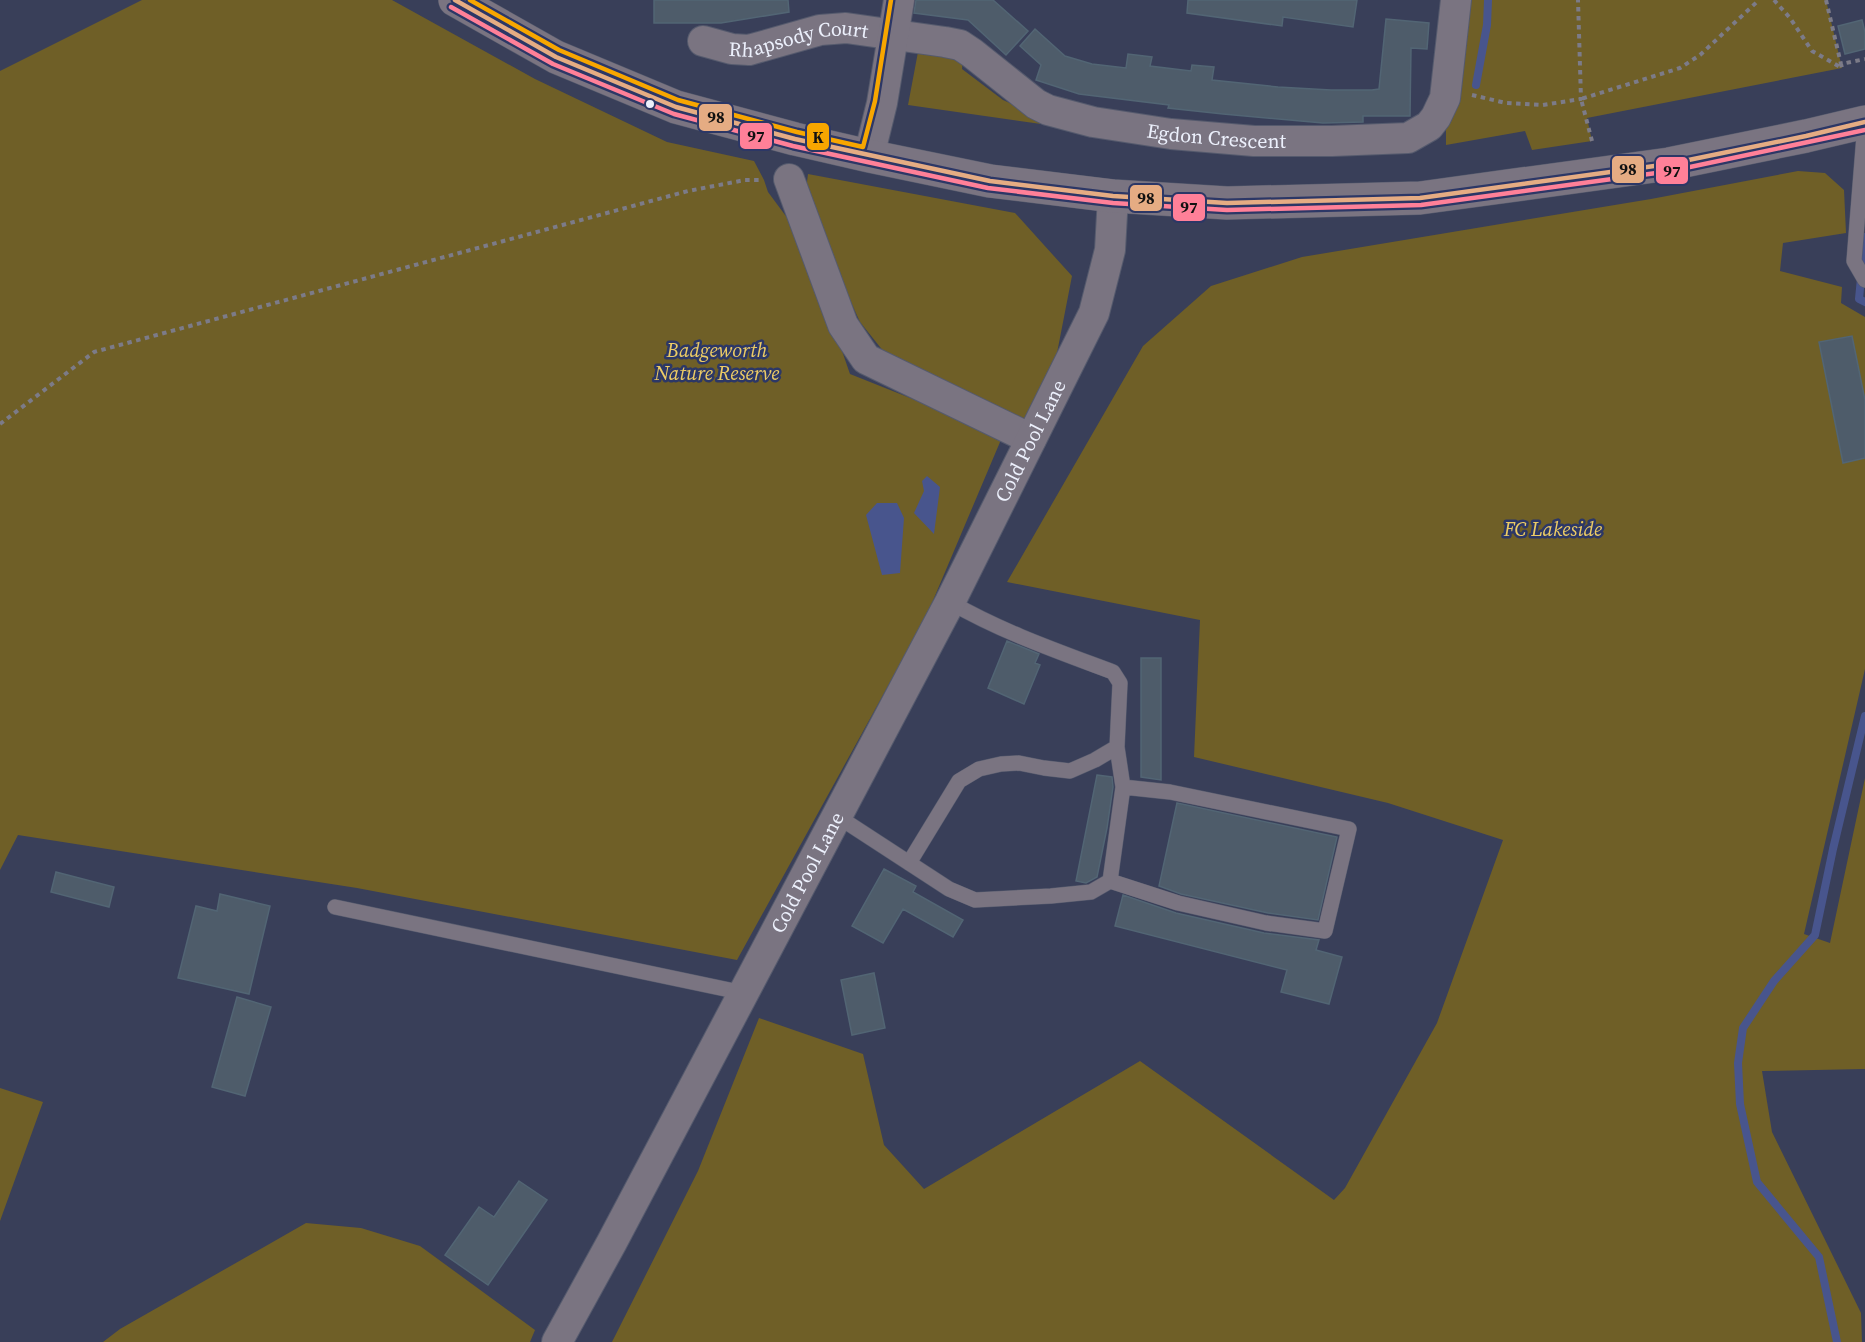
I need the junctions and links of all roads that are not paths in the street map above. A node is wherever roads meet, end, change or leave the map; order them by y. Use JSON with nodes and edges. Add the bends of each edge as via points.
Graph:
{"nodes":[{"id":1,"x":455,"y":0,"type":"edge"},
{"id":2,"x":899,"y":0,"type":"edge"},
{"id":3,"x":1456,"y":0,"type":"edge"},
{"id":4,"x":893,"y":35,"type":"junction"},
{"id":5,"x":703,"y":41,"type":"dead end"},
{"id":6,"x":1865,"y":123,"type":"edge"},
{"id":7,"x":869,"y":156,"type":"junction"},
{"id":8,"x":789,"y":179,"type":"road end"},
{"id":9,"x":1113,"y":196,"type":"junction"},
{"id":10,"x":1865,"y":280,"type":"edge"},
{"id":11,"x":1031,"y":439,"type":"junction"},
{"id":12,"x":950,"y":602,"type":"junction"},
{"id":13,"x":1117,"y":747,"type":"junction"},
{"id":14,"x":1122,"y":787,"type":"junction"},
{"id":15,"x":837,"y":816,"type":"junction"},
{"id":16,"x":909,"y":863,"type":"junction"},
{"id":17,"x":1110,"y":881,"type":"junction"},
{"id":18,"x":335,"y":907,"type":"dead end"},
{"id":19,"x":744,"y":993,"type":"junction"},
{"id":20,"x":557,"y":1342,"type":"edge"}],
"edges":[{"from":1,"to":7,"type":"street","via":[[556,57],[676,107]]},
{"from":2,"to":4,"type":"street"},
{"from":3,"to":4,"type":"street","name":"Egdon Crescent","via":[[1445,98],[1429,126],[1408,138],[1254,141],[1093,122],[1036,104],[960,45]]},
{"from":4,"to":5,"type":"street","name":"Rhapsody Court","via":[[833,28],[749,50]]},
{"from":4,"to":7,"type":"street"},
{"from":6,"to":9,"type":"street","via":[[1669,164],[1420,198],[1227,203]]},
{"from":6,"to":10,"type":"lane","via":[[1854,261]]},
{"from":7,"to":9,"type":"street","via":[[990,181]]},
{"from":8,"to":11,"type":"street","via":[[843,325],[866,359]]},
{"from":9,"to":11,"type":"street","name":"Cold Pool Lane","via":[[1110,250],[1094,313]]},
{"from":11,"to":12,"type":"street","name":"Cold Pool Lane"},
{"from":12,"to":13,"type":"lane","via":[[1019,637],[1113,672],[1120,683]]},
{"from":12,"to":15,"type":"street","name":"Cold Pool Lane"},
{"from":13,"to":14,"type":"lane"},
{"from":13,"to":16,"type":"lane","via":[[1070,771],[1019,763],[979,769],[959,781]]},
{"from":14,"to":17,"type":"lane"},
{"from":14,"to":17,"type":"lane","via":[[1170,792],[1349,829],[1325,931],[1266,923],[1178,903]]},
{"from":15,"to":16,"type":"lane"},
{"from":15,"to":19,"type":"street","name":"Cold Pool Lane"},
{"from":16,"to":17,"type":"lane","via":[[949,889],[975,900],[1091,892]]},
{"from":18,"to":19,"type":"lane"},
{"from":19,"to":20,"type":"street","name":"Cold Pool Lane"}]}
